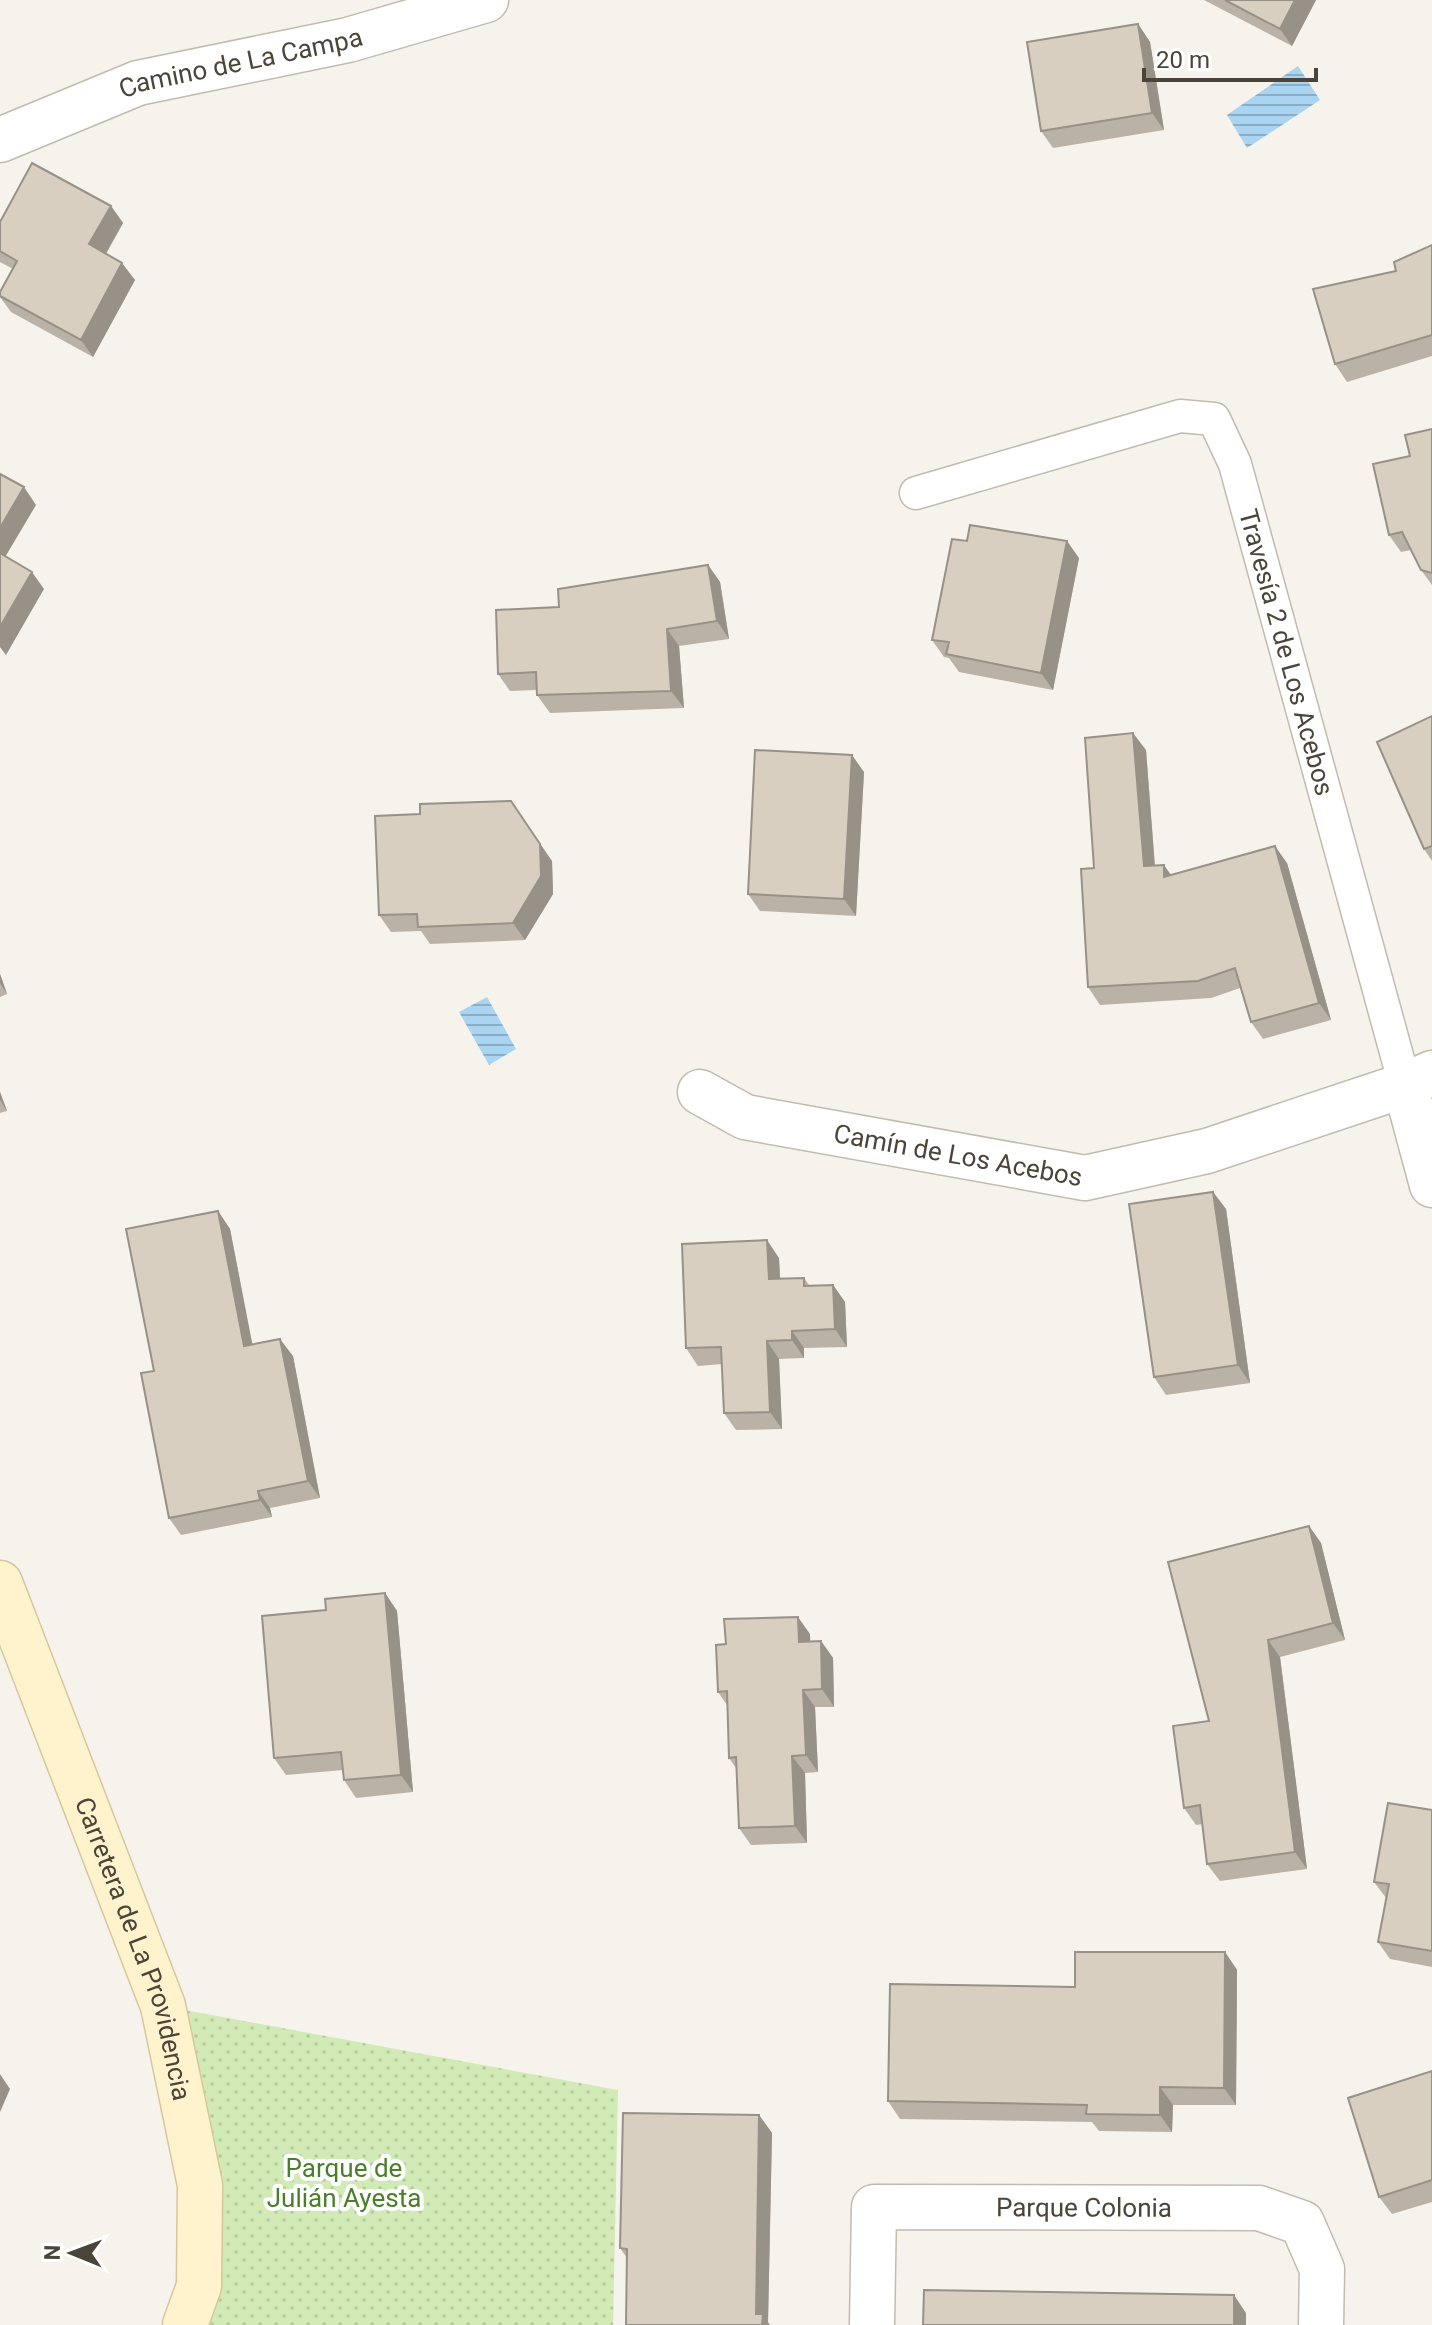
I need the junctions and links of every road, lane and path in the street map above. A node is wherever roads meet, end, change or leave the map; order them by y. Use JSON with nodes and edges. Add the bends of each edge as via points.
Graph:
{"nodes":[{"id":1,"x":486,"y":0,"type":"edge"},
{"id":2,"x":385,"y":13,"type":"edge"},
{"id":3,"x":0,"y":140,"type":"edge"},
{"id":4,"x":916,"y":493,"type":"dead end"},
{"id":5,"x":1418,"y":1079,"type":"edge"},
{"id":6,"x":700,"y":1092,"type":"dead end"},
{"id":7,"x":1432,"y":1185,"type":"edge"},
{"id":8,"x":0,"y":1583,"type":"edge"},
{"id":9,"x":185,"y":2325,"type":"edge"},
{"id":10,"x":872,"y":2325,"type":"edge"},
{"id":11,"x":1321,"y":2325,"type":"edge"}],
"edges":[{"from":1,"to":2,"type":"street","name":"Camino de La Campa"},
{"from":2,"to":3,"type":"street","name":"Camino de La Campa","via":[[348,40],[138,83]]},
{"from":4,"to":5,"type":"lane","name":"Travesía 2 de Los Acebos","via":[[1180,416],[1214,419],[1235,464]]},
{"from":5,"to":6,"type":"street","name":"Camín de Los Acebos","via":[[1207,1151],[1085,1178],[745,1117]]},
{"from":5,"to":7,"type":"street","name":"Travesía 2 de Los Acebos"},
{"from":8,"to":9,"type":"street","name":"Carretera de La Providencia","via":[[163,2006],[200,2185],[199,2286]]},
{"from":10,"to":11,"type":"street","name":"Parque Colonia","via":[[874,2207],[1259,2208],[1302,2223],[1322,2269]]}]}
